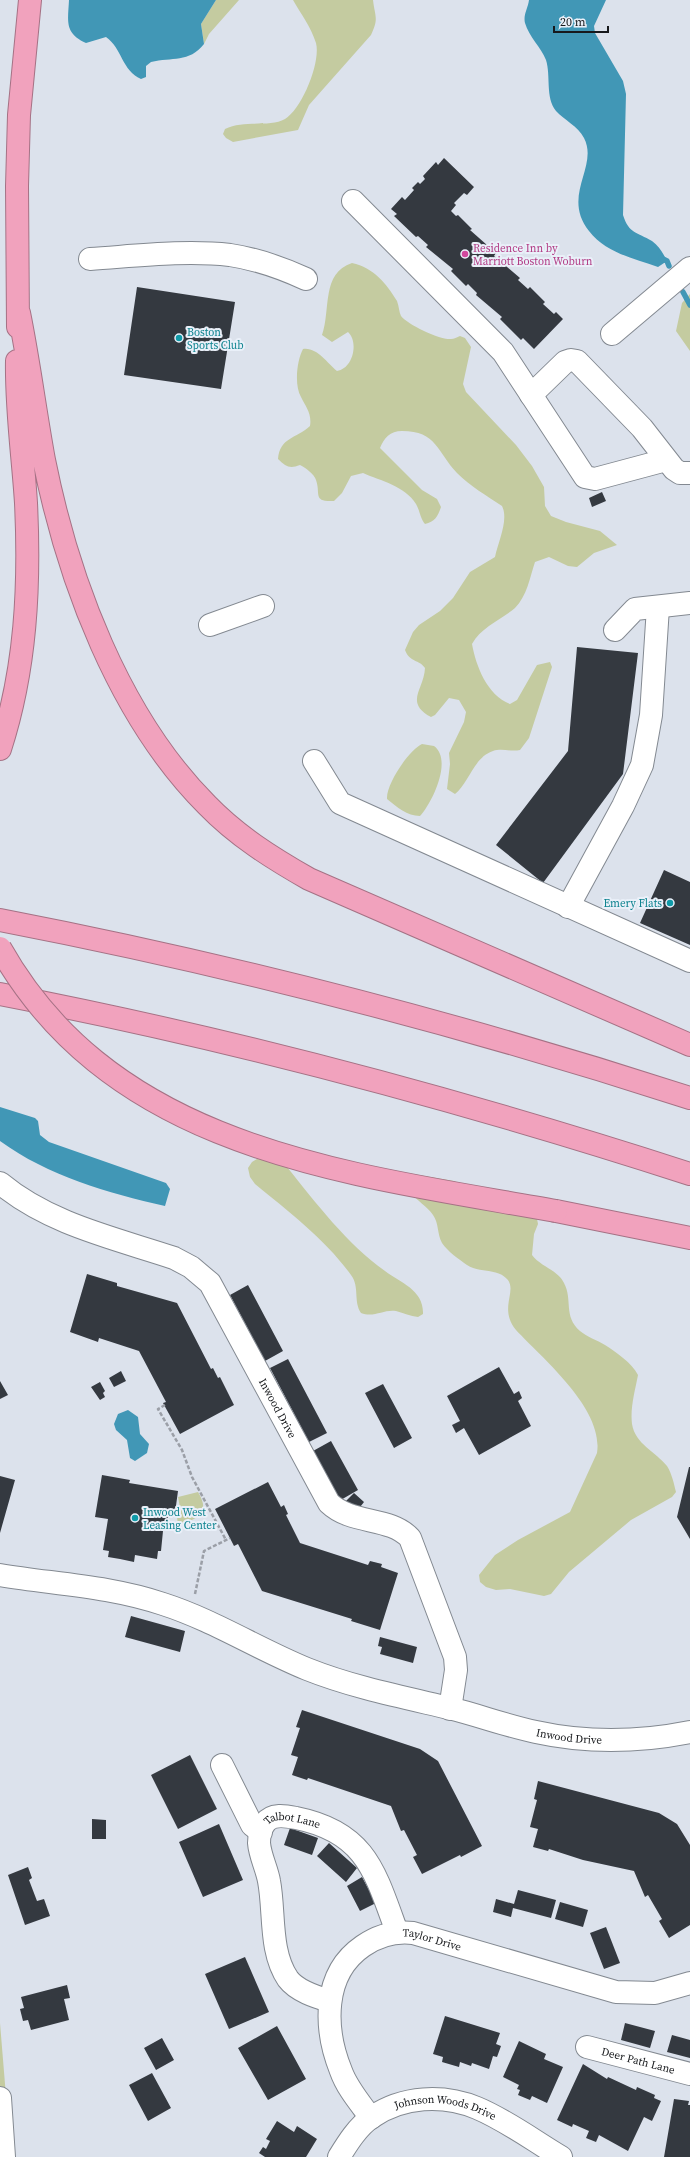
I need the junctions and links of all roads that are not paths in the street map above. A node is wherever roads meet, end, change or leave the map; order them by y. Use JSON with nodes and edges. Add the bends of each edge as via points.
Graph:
{"nodes":[{"id":1,"x":30,"y":0,"type":"edge"},
{"id":2,"x":353,"y":201,"type":"dead end"},
{"id":3,"x":90,"y":258,"type":"dead end"},
{"id":4,"x":690,"y":268,"type":"edge"},
{"id":5,"x":306,"y":279,"type":"dead end"},
{"id":6,"x":19,"y":313,"type":"junction"},
{"id":7,"x":612,"y":334,"type":"dead end"},
{"id":8,"x":531,"y":395,"type":"junction"},
{"id":9,"x":666,"y":460,"type":"junction"},
{"id":10,"x":690,"y":473,"type":"edge"},
{"id":11,"x":690,"y":602,"type":"edge"},
{"id":12,"x":263,"y":606,"type":"dead end"},
{"id":13,"x":658,"y":607,"type":"junction"},
{"id":14,"x":210,"y":625,"type":"dead end"},
{"id":15,"x":615,"y":630,"type":"dead end"},
{"id":16,"x":0,"y":748,"type":"edge"},
{"id":17,"x":314,"y":761,"type":"dead end"},
{"id":18,"x":568,"y":906,"type":"junction"},
{"id":19,"x":0,"y":920,"type":"edge"},
{"id":20,"x":0,"y":948,"type":"edge"},
{"id":21,"x":690,"y":961,"type":"edge"},
{"id":22,"x":0,"y":994,"type":"edge"},
{"id":23,"x":690,"y":1045,"type":"edge"},
{"id":24,"x":690,"y":1098,"type":"edge"},
{"id":25,"x":690,"y":1174,"type":"edge"},
{"id":26,"x":0,"y":1183,"type":"edge"},
{"id":27,"x":690,"y":1238,"type":"edge"},
{"id":28,"x":0,"y":1574,"type":"edge"},
{"id":29,"x":450,"y":1709,"type":"junction"},
{"id":30,"x":690,"y":1732,"type":"edge"},
{"id":31,"x":222,"y":1765,"type":"dead end"},
{"id":32,"x":261,"y":1832,"type":"junction"},
{"id":33,"x":397,"y":1932,"type":"junction"},
{"id":34,"x":690,"y":1983,"type":"edge"},
{"id":35,"x":330,"y":2001,"type":"junction"},
{"id":36,"x":587,"y":2047,"type":"dead end"},
{"id":37,"x":690,"y":2074,"type":"edge"},
{"id":38,"x":0,"y":2098,"type":"edge"},
{"id":39,"x":371,"y":2118,"type":"junction"},
{"id":40,"x":4,"y":2157,"type":"edge"},
{"id":41,"x":339,"y":2157,"type":"edge"},
{"id":42,"x":561,"y":2157,"type":"edge"}],
"edges":[{"from":1,"to":6,"type":"highway","via":[[19,115]]},
{"from":2,"to":8,"type":"street","via":[[503,352]]},
{"from":3,"to":5,"type":"street","via":[[190,254],[232,256],[272,265]]},
{"from":4,"to":7,"type":"street"},
{"from":6,"to":16,"type":"highway","via":[[17,376],[27,531],[27,603],[15,691]]},
{"from":6,"to":23,"type":"highway","via":[[44,460],[56,513],[73,569],[98,633],[132,702],[161,750],[190,787],[217,815],[246,839],[276,861],[309,879]]},
{"from":8,"to":9,"type":"street","via":[[587,478],[595,479]]},
{"from":8,"to":9,"type":"street","via":[[565,362],[577,362],[642,428]]},
{"from":9,"to":10,"type":"street","via":[[675,471]]},
{"from":11,"to":13,"type":"street"},
{"from":12,"to":14,"type":"street"},
{"from":13,"to":15,"type":"street","via":[[635,610]]},
{"from":13,"to":18,"type":"street","via":[[651,715],[642,765],[623,806]]},
{"from":17,"to":18,"type":"street","via":[[340,803]]},
{"from":18,"to":21,"type":"street"},
{"from":19,"to":24,"type":"highway","via":[[175,957],[352,1000],[550,1055]]},
{"from":20,"to":27,"type":"highway","bridge":true,"via":[[26,989],[51,1019],[77,1045],[117,1078],[150,1099],[246,1143],[314,1165]]},
{"from":22,"to":25,"type":"highway","via":[[151,1025],[340,1071],[538,1126]]},
{"from":26,"to":29,"type":"street","name":"Inwood Drive","via":[[18,1198],[52,1217],[174,1258],[191,1267],[210,1283],[329,1503],[348,1515],[387,1525],[405,1533],[414,1545],[455,1657],[456,1670]]},
{"from":28,"to":29,"type":"street","name":"Inwood Drive","via":[[144,1598],[191,1614],[309,1670]]},
{"from":29,"to":30,"type":"street","name":"Inwood Drive","via":[[535,1732],[569,1738],[634,1739]]},
{"from":31,"to":32,"type":"street","via":[[252,1825]]},
{"from":32,"to":33,"type":"street","name":"Talbot Lane","via":[[265,1822],[274,1817],[284,1816],[308,1820],[346,1837],[358,1848],[372,1869]]},
{"from":32,"to":35,"type":"street","name":"Talbot Lane","via":[[259,1844],[269,1881],[276,1946],[285,1974],[294,1985],[305,1992]]},
{"from":33,"to":34,"type":"street","name":"Taylor Drive","via":[[413,1933],[616,1992],[655,1993]]},
{"from":33,"to":35,"type":"street","name":"Taylor Drive","via":[[374,1940],[354,1953],[339,1972]]},
{"from":35,"to":39,"type":"street","name":"Taylor Drive","via":[[332,2038],[341,2073]]},
{"from":36,"to":37,"type":"street","name":"Deer Path Lane"},
{"from":38,"to":40,"type":"street"},
{"from":39,"to":41,"type":"street","name":"Johnson Woods Drive"},
{"from":39,"to":42,"type":"street","name":"Johnson Woods Drive","via":[[414,2100],[458,2102],[495,2117]]}]}
